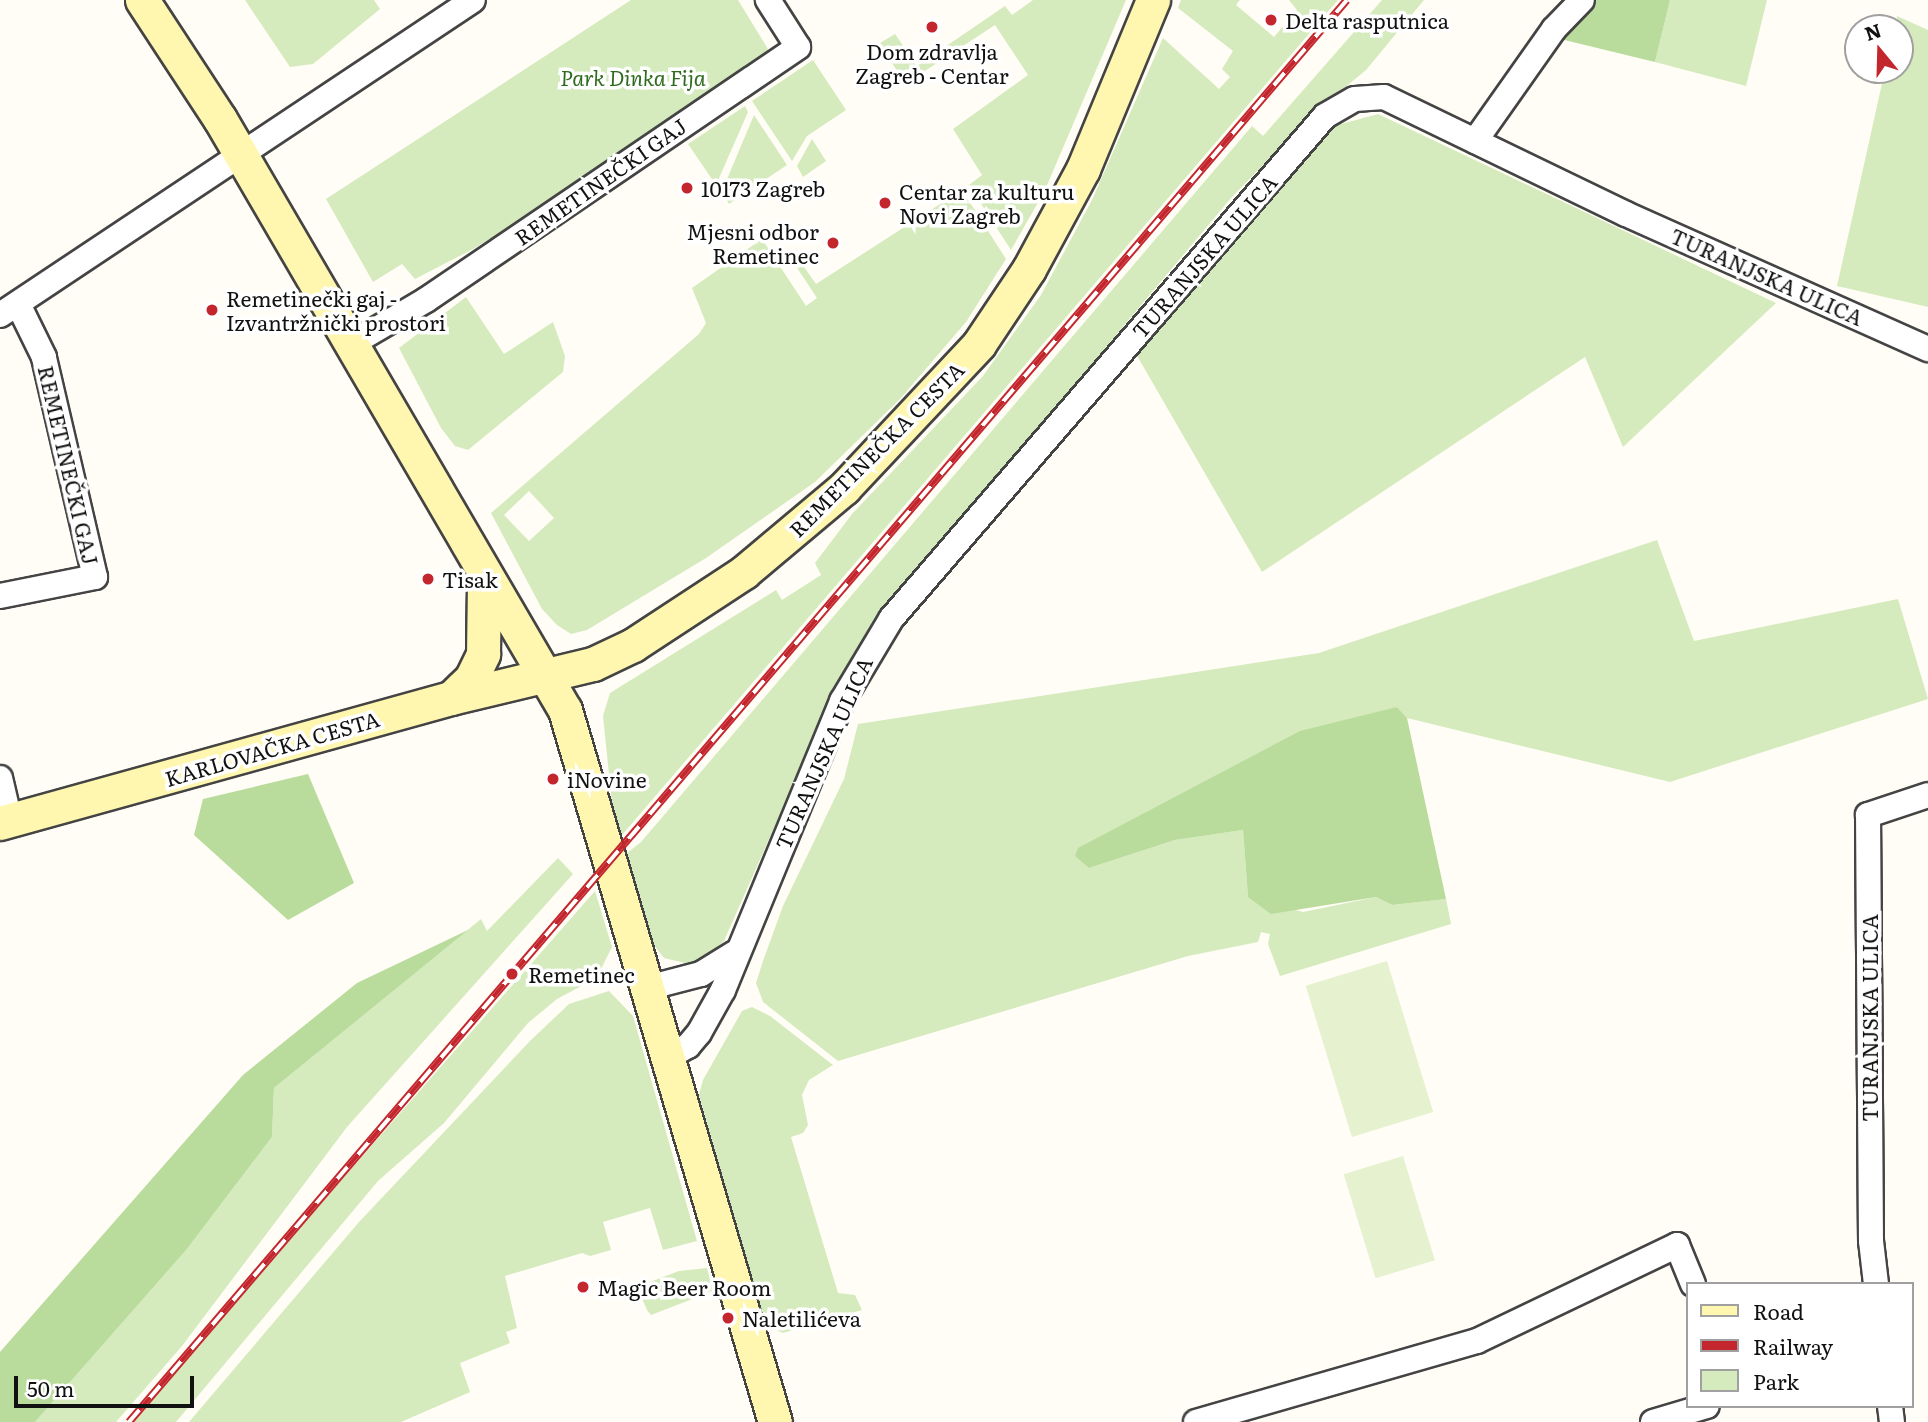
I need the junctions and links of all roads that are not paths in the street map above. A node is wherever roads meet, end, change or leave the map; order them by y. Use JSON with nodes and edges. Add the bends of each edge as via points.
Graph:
{"nodes":[{"id":1,"x":142,"y":0,"type":"edge"},
{"id":2,"x":473,"y":0,"type":"edge"},
{"id":3,"x":768,"y":0,"type":"edge"},
{"id":4,"x":1153,"y":0,"type":"edge"},
{"id":5,"x":1582,"y":0,"type":"edge"},
{"id":6,"x":1475,"y":141,"type":"junction"},
{"id":7,"x":242,"y":157,"type":"junction"},
{"id":8,"x":9,"y":310,"type":"edge"},
{"id":9,"x":353,"y":343,"type":"junction"},
{"id":10,"x":1928,"y":349,"type":"edge"},
{"id":11,"x":483,"y":566,"type":"junction"},
{"id":12,"x":0,"y":596,"type":"edge"},
{"id":13,"x":545,"y":676,"type":"junction"},
{"id":14,"x":451,"y":698,"type":"junction"},
{"id":15,"x":0,"y":778,"type":"edge"},
{"id":16,"x":1928,"y":796,"type":"edge"},
{"id":17,"x":5,"y":822,"type":"edge"},
{"id":18,"x":734,"y":953,"type":"junction"},
{"id":19,"x":647,"y":988,"type":"junction"},
{"id":20,"x":668,"y":1057,"type":"junction"},
{"id":21,"x":1692,"y":1282,"type":"edge"},
{"id":22,"x":1876,"y":1282,"type":"edge"},
{"id":23,"x":1700,"y":1408,"type":"edge"},
{"id":24,"x":775,"y":1422,"type":"edge"},
{"id":25,"x":1196,"y":1422,"type":"edge"},
{"id":26,"x":1653,"y":1422,"type":"edge"}],
"edges":[{"from":1,"to":7,"type":"main road"},
{"from":2,"to":7,"type":"street","name":"REMETINEČKI GAJ"},
{"from":3,"to":9,"type":"street","name":"REMETINEČKI GAJ","via":[[798,47],[426,300]]},
{"from":4,"to":13,"type":"main road","name":"REMETINEČKA CESTA","via":[[1083,169],[1029,269],[979,344],[929,402],[818,512],[744,572],[620,653]]},
{"from":5,"to":6,"type":"street","via":[[1554,29]]},
{"from":6,"to":10,"type":"street","name":"TURANJSKA ULICA"},
{"from":6,"to":18,"type":"street","name":"TURANJSKA ULICA","via":[[1384,97],[1355,99],[1325,116],[917,584],[885,628],[842,701]]},
{"from":7,"to":8,"type":"street","name":"REMETINEČKI GAJ"},
{"from":7,"to":9,"type":"main road"},
{"from":8,"to":12,"type":"street","name":"REMETINEČKI GAJ","via":[[44,357],[95,577]]},
{"from":9,"to":11,"type":"main road"},
{"from":11,"to":13,"type":"main road"},
{"from":11,"to":14,"type":"main road","via":[[487,619],[483,654],[471,679]]},
{"from":13,"to":14,"type":"main road","name":"KARLOVAČKA CESTA"},
{"from":13,"to":19,"type":"main road","via":[[568,719]]},
{"from":14,"to":17,"type":"main road","name":"KARLOVAČKA CESTA"},
{"from":15,"to":17,"type":"street"},
{"from":16,"to":22,"type":"street","name":"TURANJSKA ULICA","via":[[1868,815],[1871,1241]]},
{"from":18,"to":19,"type":"street","via":[[701,974]]},
{"from":18,"to":20,"type":"street","name":"TURANJSKA ULICA","via":[[723,990],[699,1033],[688,1046]]},
{"from":19,"to":20,"type":"main road"},
{"from":20,"to":24,"type":"main road"},
{"from":21,"to":25,"type":"street","via":[[1677,1245],[1477,1341]]},
{"from":23,"to":26,"type":"street"}]}
